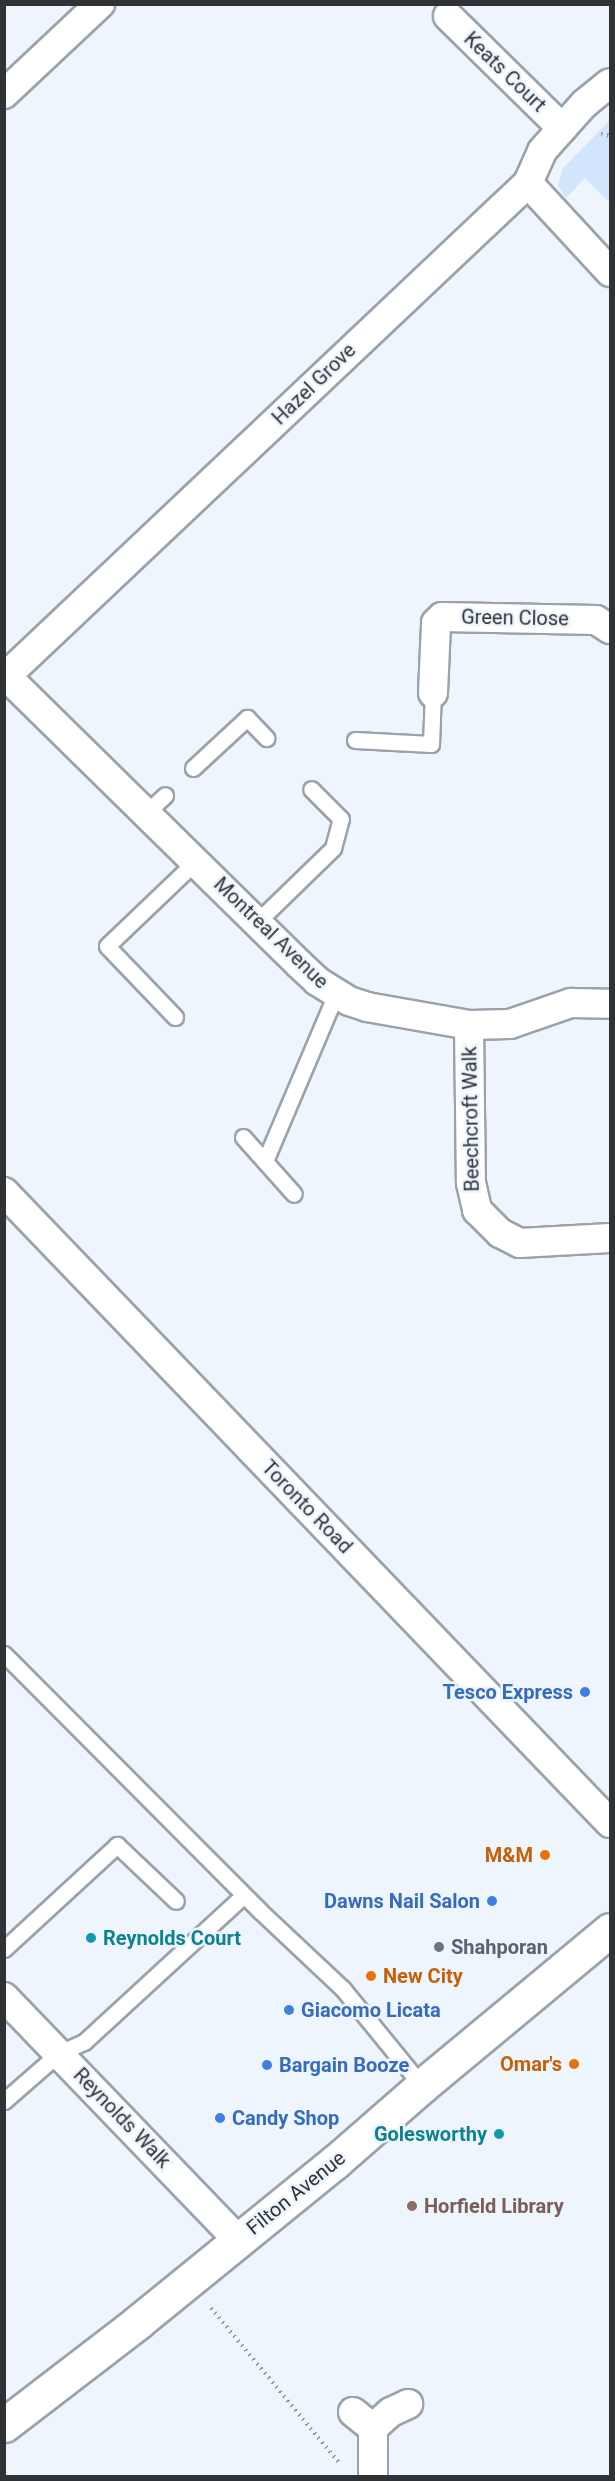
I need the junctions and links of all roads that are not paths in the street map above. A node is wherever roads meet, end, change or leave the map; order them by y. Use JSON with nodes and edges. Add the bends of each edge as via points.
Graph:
{"nodes":[{"id":1,"x":100,"y":4,"type":"edge"},
{"id":2,"x":448,"y":16,"type":"dead end"},
{"id":3,"x":610,"y":83,"type":"edge"},
{"id":4,"x":4,"y":94,"type":"edge"},
{"id":5,"x":562,"y":128,"type":"junction"},
{"id":6,"x":528,"y":183,"type":"junction"},
{"id":7,"x":610,"y":272,"type":"edge"},
{"id":8,"x":610,"y":629,"type":"edge"},
{"id":9,"x":5,"y":676,"type":"edge"},
{"id":10,"x":433,"y":693,"type":"joint"},
{"id":11,"x":266,"y":738,"type":"dead end"},
{"id":12,"x":355,"y":740,"type":"dead end"},
{"id":13,"x":193,"y":768,"type":"dead end"},
{"id":14,"x":311,"y":789,"type":"dead end"},
{"id":15,"x":196,"y":861,"type":"junction"},
{"id":16,"x":258,"y":921,"type":"junction"},
{"id":17,"x":336,"y":994,"type":"junction"},
{"id":18,"x":610,"y":1004,"type":"edge"},
{"id":19,"x":175,"y":1017,"type":"dead end"},
{"id":20,"x":469,"y":1025,"type":"junction"},
{"id":21,"x":243,"y":1137,"type":"dead end"},
{"id":22,"x":265,"y":1161,"type":"junction"},
{"id":23,"x":4,"y":1192,"type":"edge"},
{"id":24,"x":294,"y":1194,"type":"dead end"},
{"id":25,"x":610,"y":1238,"type":"edge"},
{"id":26,"x":4,"y":1654,"type":"edge"},
{"id":27,"x":610,"y":1822,"type":"edge"},
{"id":28,"x":244,"y":1895,"type":"junction"},
{"id":29,"x":176,"y":1901,"type":"dead end"},
{"id":30,"x":610,"y":1930,"type":"edge"},
{"id":31,"x":4,"y":1949,"type":"edge"},
{"id":32,"x":4,"y":1997,"type":"edge"},
{"id":33,"x":59,"y":2053,"type":"junction"},
{"id":34,"x":422,"y":2086,"type":"junction"},
{"id":35,"x":4,"y":2101,"type":"edge"},
{"id":36,"x":238,"y":2240,"type":"junction"},
{"id":37,"x":408,"y":2404,"type":"dead end"},
{"id":38,"x":4,"y":2425,"type":"edge"},
{"id":39,"x":373,"y":2476,"type":"edge"}],
"edges":[{"from":1,"to":4,"type":"street"},
{"from":2,"to":5,"type":"street","name":"Keats Court"},
{"from":3,"to":5,"type":"street","name":"Hazel Grove"},
{"from":5,"to":6,"type":"street","name":"Hazel Grove","via":[[542,151]]},
{"from":6,"to":7,"type":"street"},
{"from":6,"to":9,"type":"street","name":"Hazel Grove"},
{"from":8,"to":10,"type":"street","name":"Green Close","via":[[596,620],[439,618]]},
{"from":9,"to":15,"type":"street","name":"Montreal Avenue","via":[[155,804]]},
{"from":10,"to":12,"type":"lane","name":"Green Close","via":[[430,744]]},
{"from":11,"to":13,"type":"lane","via":[[247,718]]},
{"from":14,"to":16,"type":"lane","via":[[341,819],[333,848]]},
{"from":15,"to":16,"type":"street","name":"Montreal Avenue"},
{"from":15,"to":19,"type":"lane","via":[[107,946]]},
{"from":16,"to":17,"type":"street","name":"Montreal Avenue","via":[[299,964]]},
{"from":17,"to":20,"type":"street","name":"Montreal Avenue","via":[[367,1007]]},
{"from":17,"to":22,"type":"lane"},
{"from":18,"to":20,"type":"street","name":"Montreal Avenue","via":[[571,1003],[510,1024]]},
{"from":20,"to":25,"type":"street","name":"Beechcroft Walk","via":[[471,1183],[477,1210],[506,1237],[524,1244]]},
{"from":21,"to":22,"type":"lane"},
{"from":22,"to":24,"type":"lane"},
{"from":23,"to":27,"type":"street","name":"Toronto Road"},
{"from":26,"to":28,"type":"lane"},
{"from":28,"to":33,"type":"lane","via":[[84,2042]]},
{"from":28,"to":34,"type":"lane","via":[[343,1989]]},
{"from":29,"to":31,"type":"lane","via":[[117,1845]]},
{"from":30,"to":34,"type":"street","name":"Filton Avenue"},
{"from":32,"to":33,"type":"street","name":"Reynolds Walk"},
{"from":33,"to":35,"type":"lane"},
{"from":33,"to":36,"type":"street","name":"Reynolds Walk"},
{"from":34,"to":36,"type":"street","name":"Filton Avenue"},
{"from":36,"to":38,"type":"street","name":"Filton Avenue"},
{"from":37,"to":39,"type":"street","via":[[363,2420]]}]}
